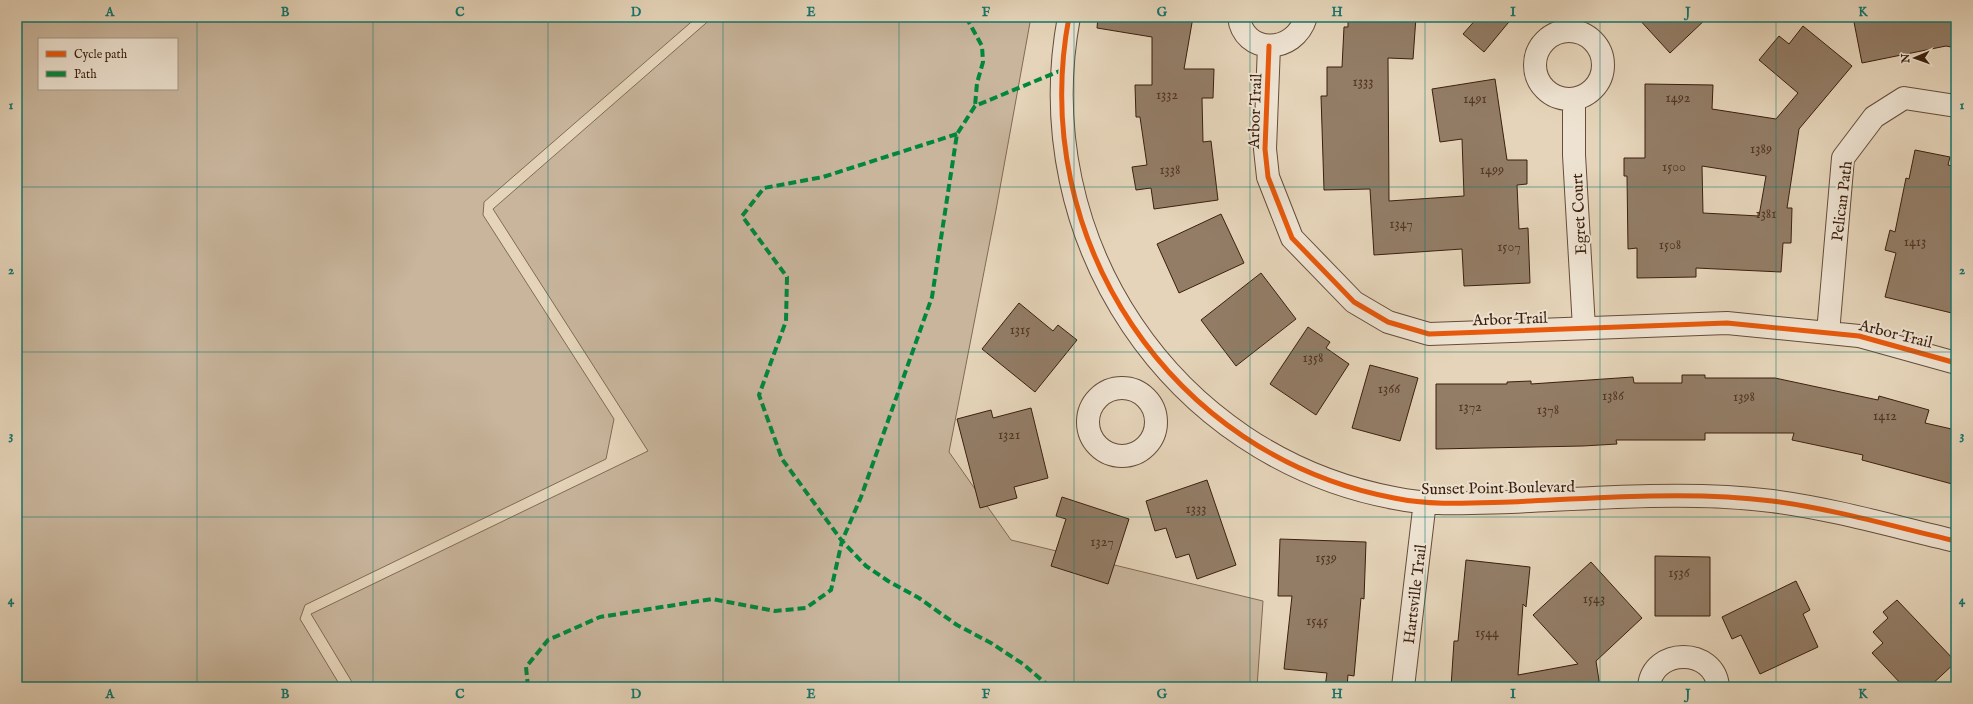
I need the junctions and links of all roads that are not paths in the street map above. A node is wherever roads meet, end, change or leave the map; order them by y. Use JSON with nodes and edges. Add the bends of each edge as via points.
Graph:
{"nodes":[{"id":1,"x":1069,"y":17,"type":"edge"},
{"id":2,"x":1239,"y":17,"type":"edge"},
{"id":3,"x":1306,"y":17,"type":"edge"},
{"id":4,"x":1269,"y":46,"type":"junction"},
{"id":5,"x":1574,"y":99,"type":"dead end"},
{"id":6,"x":1956,"y":106,"type":"edge"},
{"id":7,"x":1584,"y":328,"type":"junction"},
{"id":8,"x":1828,"y":333,"type":"junction"},
{"id":9,"x":1956,"y":363,"type":"edge"},
{"id":10,"x":1175,"y":380,"type":"junction"},
{"id":11,"x":1149,"y":400,"type":"dead end"},
{"id":12,"x":1425,"y":502,"type":"junction"},
{"id":13,"x":1956,"y":541,"type":"edge"},
{"id":14,"x":1403,"y":687,"type":"edge"},
{"id":15,"x":1649,"y":687,"type":"edge"},
{"id":16,"x":1718,"y":687,"type":"edge"}],
"edges":[{"from":1,"to":10,"type":"street","name":"Sunset Point Boulevard","via":[[1063,48],[1061,96],[1064,146],[1074,200],[1092,252],[1115,298]]},
{"from":2,"to":4,"type":"street","via":[[1243,30],[1250,38]]},
{"from":3,"to":4,"type":"street","via":[[1303,27],[1289,42]]},
{"from":4,"to":7,"type":"street","name":"Arbor Trail","via":[[1265,149],[1268,177],[1292,238],[1354,302],[1388,322],[1429,334]]},
{"from":5,"to":7,"type":"street","name":"Egret Court","via":[[1574,155]]},
{"from":6,"to":8,"type":"street","name":"Pelican Path","via":[[1904,98],[1874,116],[1843,158]]},
{"from":7,"to":8,"type":"street","name":"Arbor Trail","via":[[1727,323]]},
{"from":8,"to":9,"type":"street","name":"Arbor Trail","via":[[1859,336]]},
{"from":10,"to":11,"type":"street"},
{"from":10,"to":12,"type":"street","name":"Sunset Point Boulevard","via":[[1211,413],[1246,438],[1295,467],[1347,486],[1396,499]]},
{"from":12,"to":13,"type":"street","name":"Sunset Point Boulevard","via":[[1475,503],[1650,496],[1770,501],[1825,510]]},
{"from":12,"to":14,"type":"street","name":"Hartsville Trail"},
{"from":15,"to":16,"type":"street","via":[[1653,673],[1661,664],[1680,656],[1693,657],[1704,662],[1712,671]]}]}
